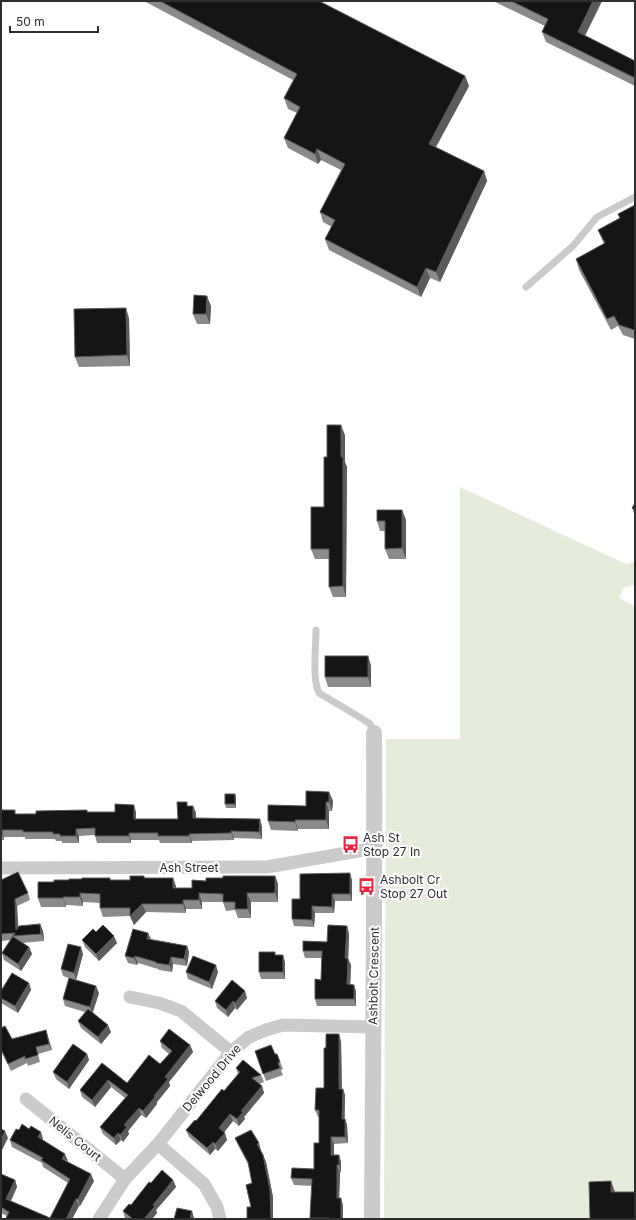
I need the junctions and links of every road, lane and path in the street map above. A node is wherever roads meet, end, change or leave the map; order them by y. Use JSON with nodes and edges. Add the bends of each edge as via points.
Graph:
{"nodes":[{"id":1,"x":635,"y":197,"type":"edge"},
{"id":2,"x":526,"y":287,"type":"dead end"},
{"id":3,"x":316,"y":630,"type":"dead end"},
{"id":4,"x":374,"y":733,"type":"joint"},
{"id":5,"x":375,"y":848,"type":"junction"},
{"id":6,"x":1,"y":868,"type":"edge"},
{"id":7,"x":130,"y":997,"type":"dead end"},
{"id":8,"x":373,"y":1027,"type":"junction"},
{"id":9,"x":231,"y":1052,"type":"junction"},
{"id":10,"x":26,"y":1099,"type":"dead end"},
{"id":11,"x":158,"y":1144,"type":"junction"},
{"id":12,"x":125,"y":1180,"type":"junction"},
{"id":13,"x":99,"y":1219,"type":"edge"},
{"id":14,"x":220,"y":1219,"type":"edge"},
{"id":15,"x":372,"y":1219,"type":"edge"}],
"edges":[{"from":1,"to":2,"type":"lane","via":[[597,218],[574,246]]},
{"from":3,"to":4,"type":"lane","via":[[315,676],[319,694],[362,718],[370,724]]},
{"from":4,"to":5,"type":"street","name":"Ashbolt Crescent"},
{"from":5,"to":6,"type":"street","name":"Ash Street","via":[[267,867]]},
{"from":5,"to":8,"type":"street","name":"Ashbolt Crescent"},
{"from":7,"to":9,"type":"street","via":[[181,1011]]},
{"from":8,"to":9,"type":"street","name":"Delwood Drive","via":[[283,1026],[249,1037]]},
{"from":8,"to":15,"type":"street","name":"Ashbolt Crescent"},
{"from":9,"to":11,"type":"street","name":"Delwood Drive"},
{"from":10,"to":12,"type":"street","name":"Nelis Court"},
{"from":11,"to":12,"type":"street","name":"Delwood Drive"},
{"from":11,"to":14,"type":"street","via":[[204,1184]]},
{"from":12,"to":13,"type":"street","name":"Delwood Drive"}]}
